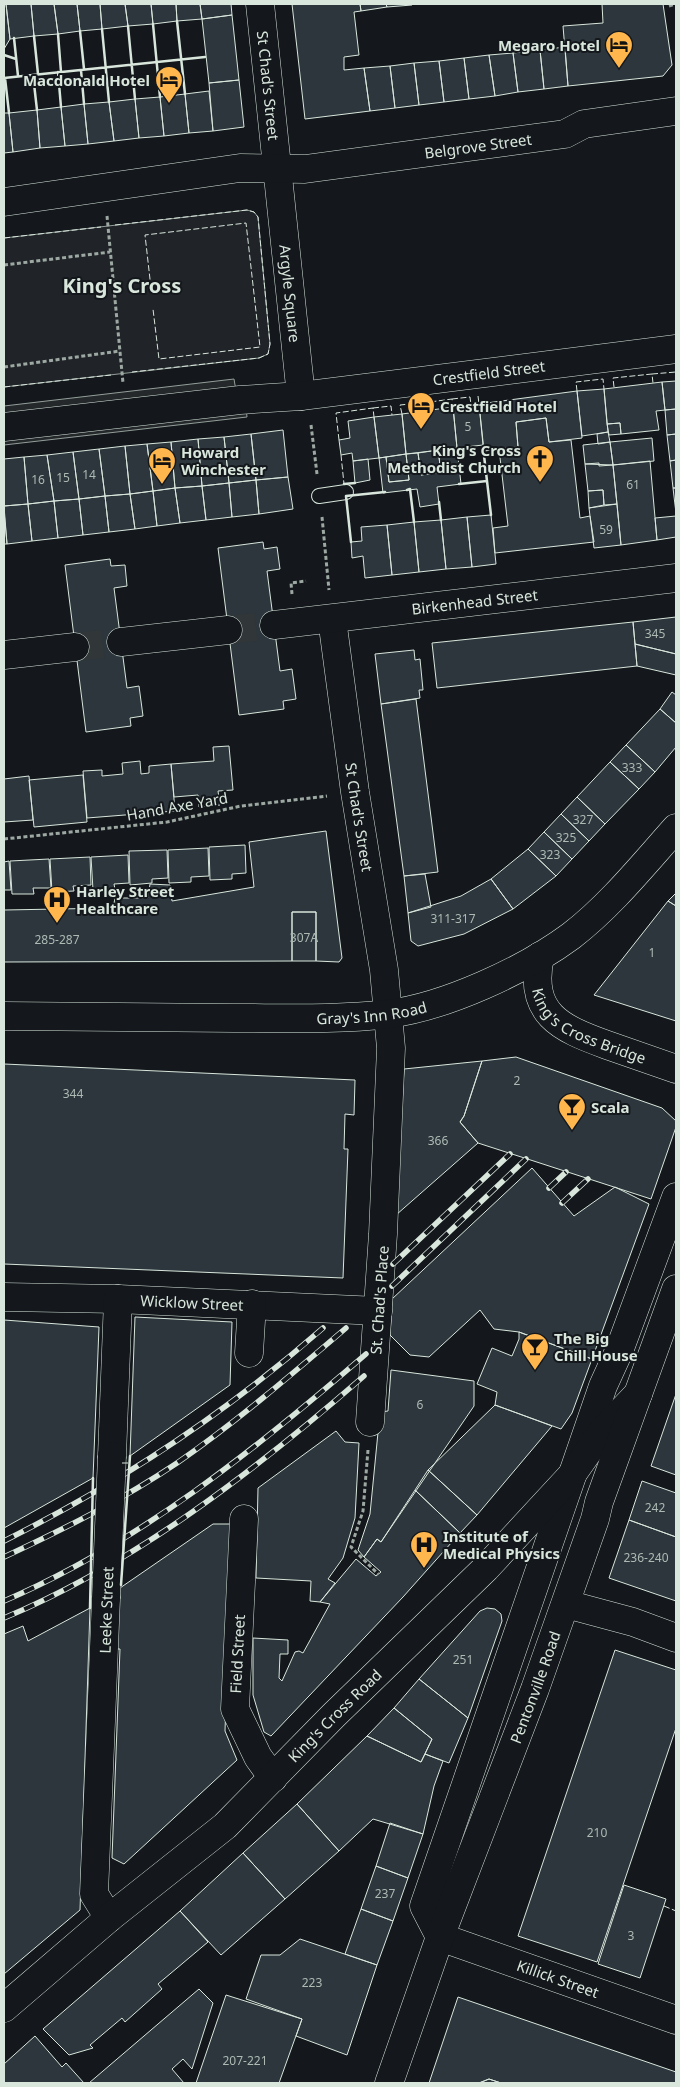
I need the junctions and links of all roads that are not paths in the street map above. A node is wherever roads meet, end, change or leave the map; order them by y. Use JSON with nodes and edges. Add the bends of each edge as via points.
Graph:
{"nodes":[{"id":1,"x":260,"y":4,"type":"edge"},
{"id":2,"x":676,"y":111,"type":"edge"},
{"id":3,"x":276,"y":168,"type":"junction"},
{"id":4,"x":4,"y":202,"type":"edge"},
{"id":5,"x":676,"y":349,"type":"edge"},
{"id":6,"x":301,"y":396,"type":"junction"},
{"id":7,"x":4,"y":427,"type":"edge"},
{"id":8,"x":346,"y":492,"type":"dead end"},
{"id":9,"x":320,"y":496,"type":"dead end"},
{"id":10,"x":676,"y":578,"type":"edge"},
{"id":11,"x":332,"y":619,"type":"junction"},
{"id":12,"x":274,"y":626,"type":"tunnel mouth"},
{"id":13,"x":228,"y":630,"type":"tunnel mouth"},
{"id":14,"x":121,"y":642,"type":"tunnel mouth"},
{"id":15,"x":75,"y":647,"type":"tunnel mouth"},
{"id":16,"x":4,"y":655,"type":"edge"},
{"id":17,"x":676,"y":828,"type":"edge"},
{"id":18,"x":540,"y":956,"type":"junction"},
{"id":19,"x":389,"y":1014,"type":"junction"},
{"id":20,"x":4,"y":1016,"type":"edge"},
{"id":21,"x":676,"y":1069,"type":"edge"},
{"id":22,"x":676,"y":1197,"type":"edge"},
{"id":23,"x":676,"y":1289,"type":"edge"},
{"id":24,"x":4,"y":1297,"type":"edge"},
{"id":25,"x":118,"y":1298,"type":"junction"},
{"id":26,"x":252,"y":1304,"type":"junction"},
{"id":27,"x":378,"y":1311,"type":"junction"},
{"id":28,"x":249,"y":1353,"type":"dead end"},
{"id":29,"x":638,"y":1394,"type":"junction"},
{"id":30,"x":370,"y":1422,"type":"road end"},
{"id":31,"x":571,"y":1476,"type":"junction"},
{"id":32,"x":244,"y":1519,"type":"dead end"},
{"id":33,"x":566,"y":1604,"type":"junction"},
{"id":34,"x":676,"y":1638,"type":"edge"},
{"id":35,"x":273,"y":1778,"type":"junction"},
{"id":36,"x":109,"y":1918,"type":"junction"},
{"id":37,"x":440,"y":1937,"type":"junction"},
{"id":38,"x":4,"y":2008,"type":"edge"},
{"id":39,"x":676,"y":2020,"type":"edge"},
{"id":40,"x":389,"y":2083,"type":"edge"}],
"edges":[{"from":1,"to":3,"type":"main road","name":"St Chad's Street"},
{"from":2,"to":3,"type":"main road","name":"Belgrove Street","via":[[584,124],[565,134],[305,169]]},
{"from":3,"to":4,"type":"main road","via":[[240,168]]},
{"from":3,"to":6,"type":"main road","name":"Argyle Square"},
{"from":5,"to":6,"type":"main road","name":"Crestfield Street"},
{"from":6,"to":7,"type":"main road"},
{"from":8,"to":9,"type":"lane"},
{"from":10,"to":11,"type":"main road","name":"Birkenhead Street"},
{"from":11,"to":12,"type":"main road","name":"Birkenhead Street"},
{"from":11,"to":19,"type":"main road","name":"St Chad's Street","via":[[354,792],[363,830]]},
{"from":13,"to":14,"type":"main road"},
{"from":15,"to":16,"type":"main road"},
{"from":17,"to":18,"type":"main road","name":"Gray's Inn Road","via":[[594,916]]},
{"from":18,"to":19,"type":"main road","name":"Gray's Inn Road","via":[[464,992]]},
{"from":18,"to":21,"type":"main road","name":"King's Cross Bridge","via":[[539,991],[544,1005],[556,1021],[573,1033]]},
{"from":19,"to":20,"type":"main road","name":"Gray's Inn Road","via":[[327,1018]]},
{"from":19,"to":27,"type":"main road","name":"St. Chad's Place","via":[[391,1048]]},
{"from":22,"to":31,"type":"main road"},
{"from":23,"to":29,"type":"main road","name":"Pentonville Road"},
{"from":24,"to":25,"type":"main road","name":"Wicklow Street"},
{"from":25,"to":26,"type":"main road","name":"Wicklow Street"},
{"from":25,"to":36,"type":"main road","name":"Leeke Street","bridge":true,"via":[[94,1894]]},
{"from":26,"to":27,"type":"main road","name":"Wicklow Street"},
{"from":26,"to":28,"type":"main road"},
{"from":27,"to":30,"type":"main road","name":"St. Chad's Place"},
{"from":29,"to":31,"type":"main road","name":"King's Cross Road","via":[[602,1432]]},
{"from":29,"to":33,"type":"main road","name":"Pentonville Road"},
{"from":31,"to":35,"type":"main road","name":"King's Cross Road","via":[[486,1568]]},
{"from":31,"to":37,"type":"main road","via":[[424,1906]]},
{"from":32,"to":35,"type":"main road","name":"Field Street","via":[[235,1709],[258,1757]]},
{"from":33,"to":34,"type":"main road","via":[[633,1622]]},
{"from":33,"to":37,"type":"main road","name":"Pentonville Road"},
{"from":35,"to":36,"type":"main road","name":"King's Cross Road","via":[[226,1826]]},
{"from":36,"to":38,"type":"main road","name":"King's Cross Road"},
{"from":37,"to":39,"type":"main road","name":"Killick Street"},
{"from":37,"to":40,"type":"main road","name":"Pentonville Road"}]}
